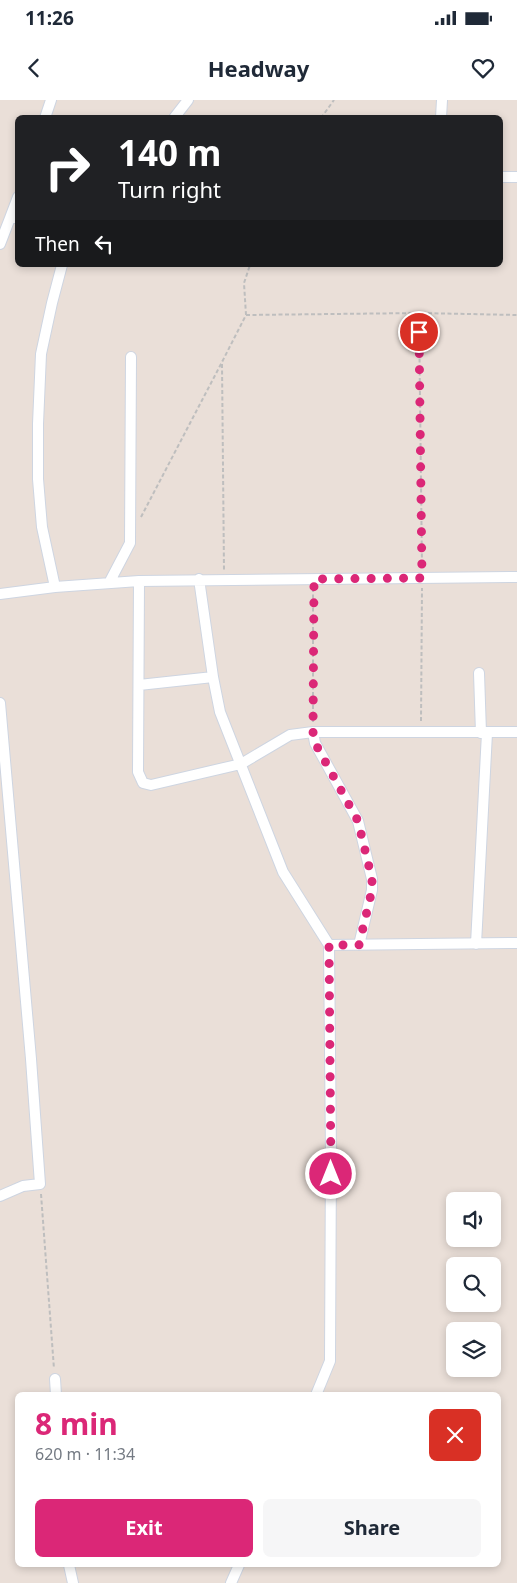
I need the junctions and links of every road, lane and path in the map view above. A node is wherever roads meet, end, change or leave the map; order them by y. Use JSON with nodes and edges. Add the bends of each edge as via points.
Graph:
{"nodes":[{"id":1,"x":51,"y":100,"type":"edge"},
{"id":2,"x":188,"y":100,"type":"edge"},
{"id":3,"x":334,"y":100,"type":"edge"},
{"id":4,"x":442,"y":100,"type":"edge"},
{"id":5,"x":46,"y":115,"type":"edge"},
{"id":6,"x":176,"y":115,"type":"edge"},
{"id":7,"x":323,"y":115,"type":"edge"},
{"id":8,"x":441,"y":115,"type":"edge"},
{"id":9,"x":503,"y":177,"type":"edge"},
{"id":10,"x":517,"y":177,"type":"edge"},
{"id":11,"x":14,"y":218,"type":"edge"},
{"id":12,"x":0,"y":244,"type":"edge"},
{"id":13,"x":61,"y":267,"type":"edge"},
{"id":14,"x":249,"y":267,"type":"edge"},
{"id":15,"x":419,"y":313,"type":"junction"},
{"id":16,"x":246,"y":315,"type":"junction"},
{"id":17,"x":517,"y":315,"type":"edge"},
{"id":18,"x":131,"y":357,"type":"dead end"},
{"id":19,"x":222,"y":362,"type":"junction"},
{"id":20,"x":140,"y":519,"type":"dead end"},
{"id":21,"x":517,"y":577,"type":"edge"},
{"id":22,"x":422,"y":578,"type":"junction"},
{"id":23,"x":314,"y":579,"type":"junction"},
{"id":24,"x":199,"y":580,"type":"junction"},
{"id":25,"x":224,"y":580,"type":"junction"},
{"id":26,"x":139,"y":581,"type":"junction"},
{"id":27,"x":109,"y":583,"type":"junction"},
{"id":28,"x":55,"y":587,"type":"junction"},
{"id":29,"x":0,"y":594,"type":"edge"},
{"id":30,"x":480,"y":673,"type":"dead end"},
{"id":31,"x":213,"y":677,"type":"junction"},
{"id":32,"x":139,"y":685,"type":"junction"},
{"id":33,"x":0,"y":702,"type":"edge"},
{"id":34,"x":313,"y":732,"type":"junction"},
{"id":35,"x":517,"y":732,"type":"edge"},
{"id":36,"x":421,"y":733,"type":"junction"},
{"id":37,"x":484,"y":733,"type":"junction"},
{"id":38,"x":241,"y":764,"type":"junction"},
{"id":39,"x":476,"y":944,"type":"junction"},
{"id":40,"x":517,"y":944,"type":"edge"},
{"id":41,"x":329,"y":945,"type":"junction"},
{"id":42,"x":359,"y":945,"type":"junction"},
{"id":43,"x":40,"y":1184,"type":"junction"},
{"id":44,"x":0,"y":1196,"type":"edge"},
{"id":45,"x":55,"y":1378,"type":"joint"},
{"id":46,"x":56,"y":1392,"type":"edge"},
{"id":47,"x":317,"y":1392,"type":"edge"},
{"id":48,"x":69,"y":1567,"type":"edge"},
{"id":49,"x":238,"y":1567,"type":"edge"},
{"id":50,"x":73,"y":1583,"type":"edge"},
{"id":51,"x":231,"y":1583,"type":"edge"}],
"edges":[{"from":1,"to":5,"type":"street"},
{"from":2,"to":6,"type":"street"},
{"from":3,"to":7,"type":"path"},
{"from":4,"to":8,"type":"street"},
{"from":9,"to":10,"type":"street"},
{"from":11,"to":12,"type":"street"},
{"from":13,"to":28,"type":"street","via":[[41,354],[38,424],[42,528]]},
{"from":14,"to":16,"type":"path","via":[[244,283]]},
{"from":15,"to":16,"type":"path"},
{"from":15,"to":17,"type":"path"},
{"from":15,"to":22,"type":"path"},
{"from":16,"to":19,"type":"path"},
{"from":18,"to":27,"type":"street","via":[[130,543]]},
{"from":19,"to":20,"type":"path"},
{"from":19,"to":25,"type":"path"},
{"from":21,"to":22,"type":"street"},
{"from":22,"to":23,"type":"street"},
{"from":22,"to":36,"type":"path"},
{"from":23,"to":25,"type":"street"},
{"from":23,"to":34,"type":"path"},
{"from":24,"to":25,"type":"street"},
{"from":24,"to":26,"type":"street"},
{"from":24,"to":31,"type":"street"},
{"from":26,"to":27,"type":"street"},
{"from":26,"to":32,"type":"street"},
{"from":27,"to":28,"type":"street"},
{"from":28,"to":29,"type":"street"},
{"from":30,"to":37,"type":"street"},
{"from":31,"to":32,"type":"street"},
{"from":31,"to":38,"type":"street","via":[[220,712]]},
{"from":32,"to":38,"type":"street","via":[[138,772],[142,782],[151,785]]},
{"from":33,"to":43,"type":"street"},
{"from":34,"to":36,"type":"street"},
{"from":34,"to":38,"type":"street","via":[[290,735]]},
{"from":34,"to":42,"type":"street","via":[[315,743],[358,821],[372,879]]},
{"from":35,"to":37,"type":"street"},
{"from":36,"to":37,"type":"street"},
{"from":37,"to":39,"type":"street"},
{"from":38,"to":41,"type":"street","via":[[283,872]]},
{"from":39,"to":40,"type":"street"},
{"from":39,"to":42,"type":"street"},
{"from":41,"to":42,"type":"street"},
{"from":41,"to":47,"type":"street","via":[[330,1361]]},
{"from":43,"to":44,"type":"street","via":[[23,1186]]},
{"from":43,"to":45,"type":"path"},
{"from":45,"to":46,"type":"street"},
{"from":48,"to":50,"type":"street"},
{"from":49,"to":51,"type":"street"}]}
